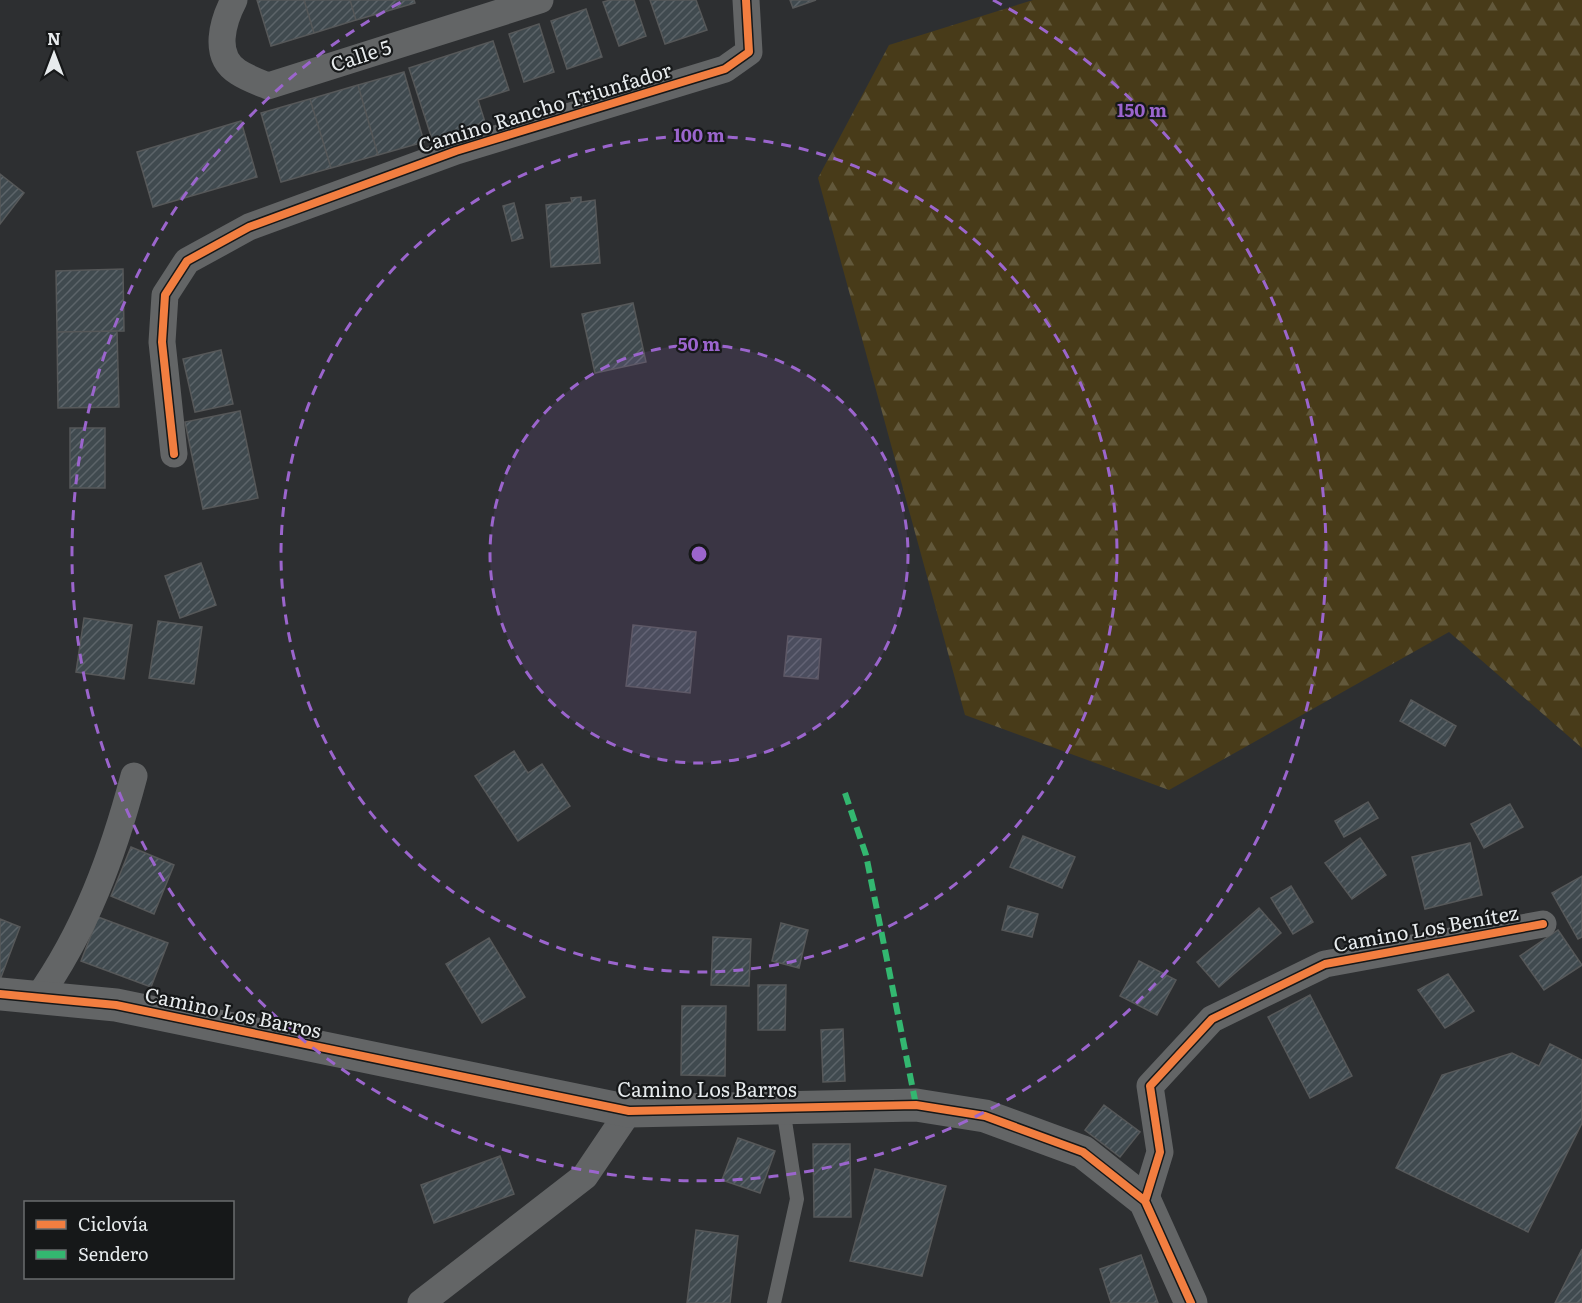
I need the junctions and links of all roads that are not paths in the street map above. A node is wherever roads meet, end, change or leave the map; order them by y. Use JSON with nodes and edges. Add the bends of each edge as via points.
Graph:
{"nodes":[{"id":1,"x":540,"y":0,"type":"edge"},
{"id":2,"x":746,"y":0,"type":"edge"},
{"id":3,"x":228,"y":11,"type":"edge"},
{"id":4,"x":174,"y":454,"type":"dead end"},
{"id":5,"x":134,"y":776,"type":"dead end"},
{"id":6,"x":1543,"y":924,"type":"dead end"},
{"id":7,"x":0,"y":994,"type":"edge"},
{"id":8,"x":37,"y":999,"type":"junction"},
{"id":9,"x":783,"y":1108,"type":"junction"},
{"id":10,"x":629,"y":1111,"type":"junction"},
{"id":11,"x":1145,"y":1201,"type":"junction"},
{"id":12,"x":421,"y":1303,"type":"edge"},
{"id":13,"x":774,"y":1303,"type":"edge"},
{"id":14,"x":1191,"y":1303,"type":"edge"}],
"edges":[{"from":1,"to":3,"type":"street","name":"Calle 5","via":[[268,86],[236,71],[223,55]]},
{"from":2,"to":4,"type":"street","name":"Camino Rancho Triunfador","via":[[748,52],[725,69],[456,151],[249,227],[187,261],[165,295],[162,342]]},
{"from":5,"to":8,"type":"street","via":[[104,874],[54,975]]},
{"from":6,"to":11,"type":"street","name":"Camino Los Benítez","via":[[1325,964],[1212,1019],[1149,1086],[1160,1152]]},
{"from":7,"to":8,"type":"street","name":"Camino Los Barros"},
{"from":8,"to":10,"type":"street","name":"Camino Los Barros","via":[[116,1005]]},
{"from":9,"to":10,"type":"street","name":"Camino Los Barros"},
{"from":9,"to":11,"type":"street","name":"Camino Los Barros","via":[[916,1105],[985,1116],[1083,1152]]},
{"from":9,"to":13,"type":"lane","via":[[797,1198]]},
{"from":10,"to":12,"type":"street","via":[[585,1176]]},
{"from":11,"to":14,"type":"street","name":"Camino Los Barros"}]}
